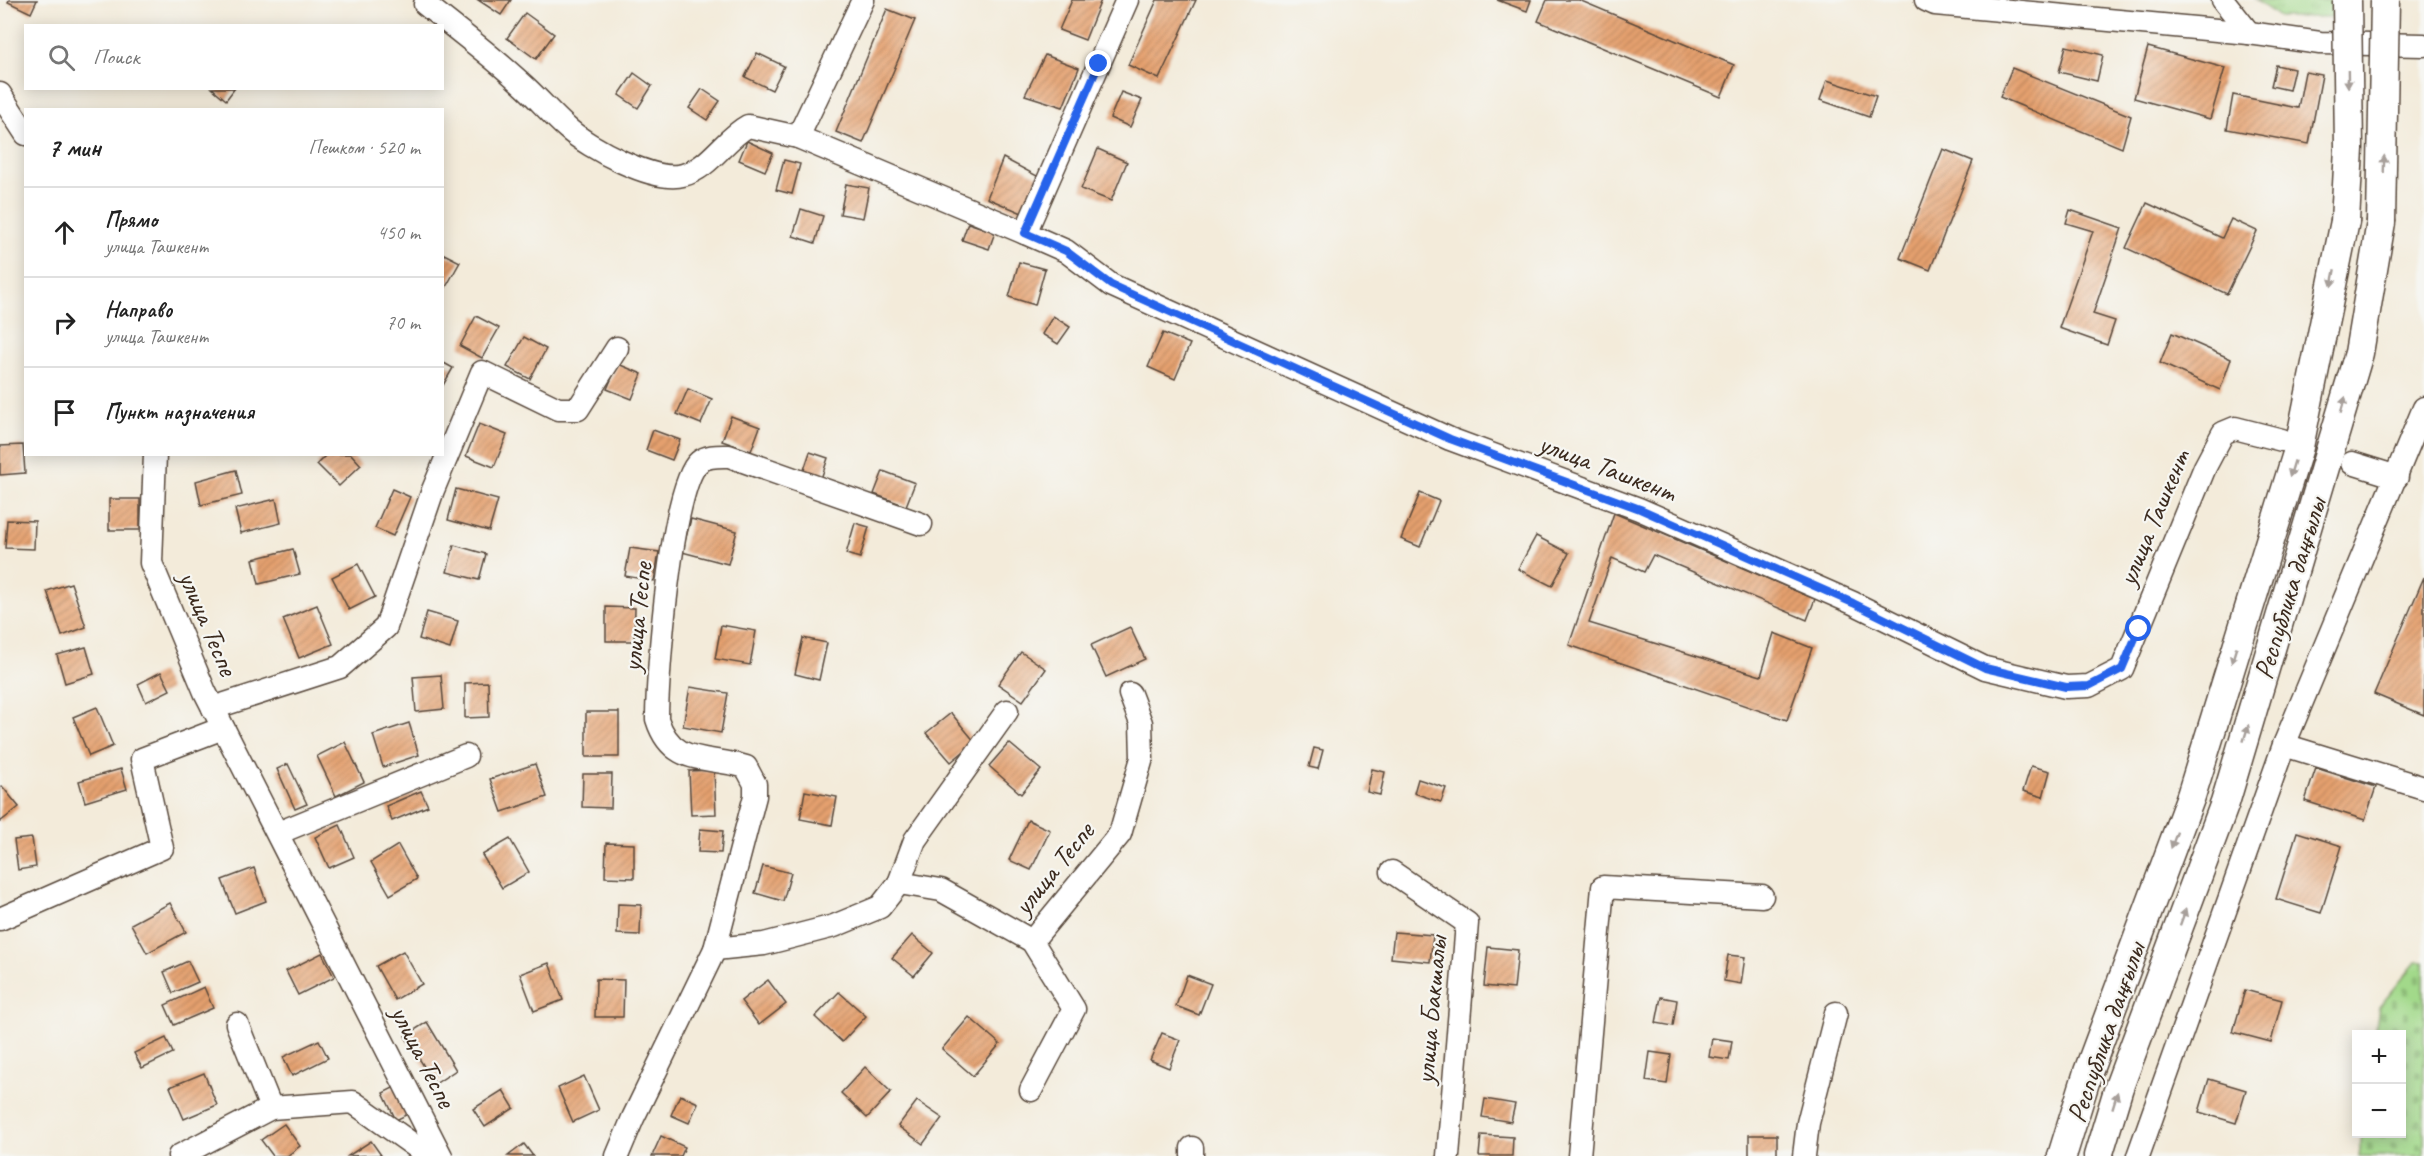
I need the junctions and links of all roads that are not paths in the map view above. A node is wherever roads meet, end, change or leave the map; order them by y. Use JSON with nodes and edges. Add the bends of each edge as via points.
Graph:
{"nodes":[{"id":1,"x":864,"y":0,"type":"edge"},
{"id":2,"x":1127,"y":0,"type":"edge"},
{"id":3,"x":2223,"y":0,"type":"edge"},
{"id":4,"x":2347,"y":0,"type":"edge"},
{"id":5,"x":2385,"y":0,"type":"edge"},
{"id":6,"x":1935,"y":1,"type":"edge"},
{"id":7,"x":425,"y":4,"type":"dead end"},
{"id":8,"x":2074,"y":9,"type":"edge"},
{"id":9,"x":2250,"y":33,"type":"junction"},
{"id":10,"x":2424,"y":45,"type":"edge"},
{"id":11,"x":0,"y":94,"type":"edge"},
{"id":12,"x":24,"y":131,"type":"edge"},
{"id":13,"x":798,"y":137,"type":"junction"},
{"id":14,"x":1025,"y":233,"type":"junction"},
{"id":15,"x":617,"y":348,"type":"dead end"},
{"id":16,"x":2424,"y":408,"type":"edge"},
{"id":17,"x":2282,"y":440,"type":"dead end"},
{"id":18,"x":155,"y":456,"type":"edge"},
{"id":19,"x":2352,"y":463,"type":"dead end"},
{"id":20,"x":2397,"y":477,"type":"junction"},
{"id":21,"x":921,"y":524,"type":"dead end"},
{"id":22,"x":1130,"y":694,"type":"dead end"},
{"id":23,"x":1007,"y":711,"type":"dead end"},
{"id":24,"x":218,"y":718,"type":"junction"},
{"id":25,"x":2284,"y":745,"type":"junction"},
{"id":26,"x":466,"y":756,"type":"dead end"},
{"id":27,"x":2424,"y":788,"type":"edge"},
{"id":28,"x":278,"y":833,"type":"junction"},
{"id":29,"x":1392,"y":872,"type":"dead end"},
{"id":30,"x":899,"y":883,"type":"junction"},
{"id":31,"x":1762,"y":896,"type":"dead end"},
{"id":32,"x":0,"y":919,"type":"edge"},
{"id":33,"x":1032,"y":941,"type":"junction"},
{"id":34,"x":715,"y":949,"type":"junction"},
{"id":35,"x":1836,"y":1013,"type":"dead end"},
{"id":36,"x":237,"y":1024,"type":"dead end"},
{"id":37,"x":1031,"y":1090,"type":"dead end"},
{"id":38,"x":272,"y":1108,"type":"junction"},
{"id":39,"x":179,"y":1156,"type":"edge"},
{"id":40,"x":429,"y":1156,"type":"edge"},
{"id":41,"x":441,"y":1156,"type":"edge"},
{"id":42,"x":617,"y":1156,"type":"edge"},
{"id":43,"x":1448,"y":1156,"type":"edge"},
{"id":44,"x":1579,"y":1156,"type":"edge"},
{"id":45,"x":1804,"y":1156,"type":"edge"},
{"id":46,"x":2062,"y":1156,"type":"edge"},
{"id":47,"x":2098,"y":1156,"type":"edge"},
{"id":48,"x":2138,"y":1156,"type":"edge"}],
"edges":[{"from":1,"to":13,"type":"street"},
{"from":2,"to":14,"type":"street"},
{"from":3,"to":9,"type":"street"},
{"from":4,"to":46,"type":"main road","name":"Республика даңғылы","one_way":true,"bridge":true,"via":[[2349,149],[2345,221],[2299,447],[2191,796],[2088,1072]]},
{"from":47,"to":5,"type":"main road","name":"Республика даңғылы","one_way":true,"bridge":true,"via":[[2119,1087],[2225,803],[2359,352],[2381,222]]},
{"from":6,"to":8,"type":"street"},
{"from":7,"to":13,"type":"street","name":"улица Ташкент","via":[[521,83],[568,130],[618,160],[669,178],[698,169],[748,126]]},
{"from":8,"to":9,"type":"street"},
{"from":9,"to":10,"type":"street","via":[[2320,43]]},
{"from":11,"to":12,"type":"street"},
{"from":13,"to":14,"type":"street","name":"улица Ташкент"},
{"from":14,"to":17,"type":"street","name":"улица Ташкент","via":[[1066,251],[1111,285],[1450,439],[1640,509],[1853,603],[1985,668],[2066,687],[2089,686],[2122,669],[2205,467],[2223,433],[2235,428]]},
{"from":15,"to":24,"type":"street","via":[[578,409],[558,409],[482,372],[433,490],[386,627],[340,667]]},
{"from":16,"to":20,"type":"street"},
{"from":18,"to":24,"type":"street","name":"улица Теспе","via":[[151,563]]},
{"from":19,"to":20,"type":"street"},
{"from":20,"to":25,"type":"street"},
{"from":21,"to":34,"type":"street","name":"улица Теспе","via":[[729,456],[708,457],[697,463],[688,479],[677,517],[657,718],[670,745],[685,755],[746,767],[755,784]]},
{"from":22,"to":33,"type":"street","name":"улица Теспе","via":[[1141,723],[1142,758],[1120,834]]},
{"from":23,"to":30,"type":"street","via":[[915,840]]},
{"from":24,"to":28,"type":"street","name":"улица Теспе"},
{"from":24,"to":32,"type":"street","via":[[142,759],[162,848]]},
{"from":25,"to":27,"type":"street"},
{"from":25,"to":48,"type":"street"},
{"from":26,"to":28,"type":"street"},
{"from":28,"to":41,"type":"street","name":"улица Теспе"},
{"from":29,"to":43,"type":"street","name":"улица Бакшалы","via":[[1467,923]]},
{"from":30,"to":33,"type":"street","via":[[941,890]]},
{"from":30,"to":34,"type":"street","via":[[880,907],[834,926],[764,944]]},
{"from":31,"to":44,"type":"street","via":[[1603,887]]},
{"from":33,"to":37,"type":"street","via":[[1074,1009]]},
{"from":34,"to":42,"type":"street","name":"улица Теспе"},
{"from":35,"to":45,"type":"street","via":[[1808,1123]]},
{"from":36,"to":38,"type":"street"},
{"from":38,"to":39,"type":"street"},
{"from":38,"to":40,"type":"street","via":[[353,1102]]}]}
